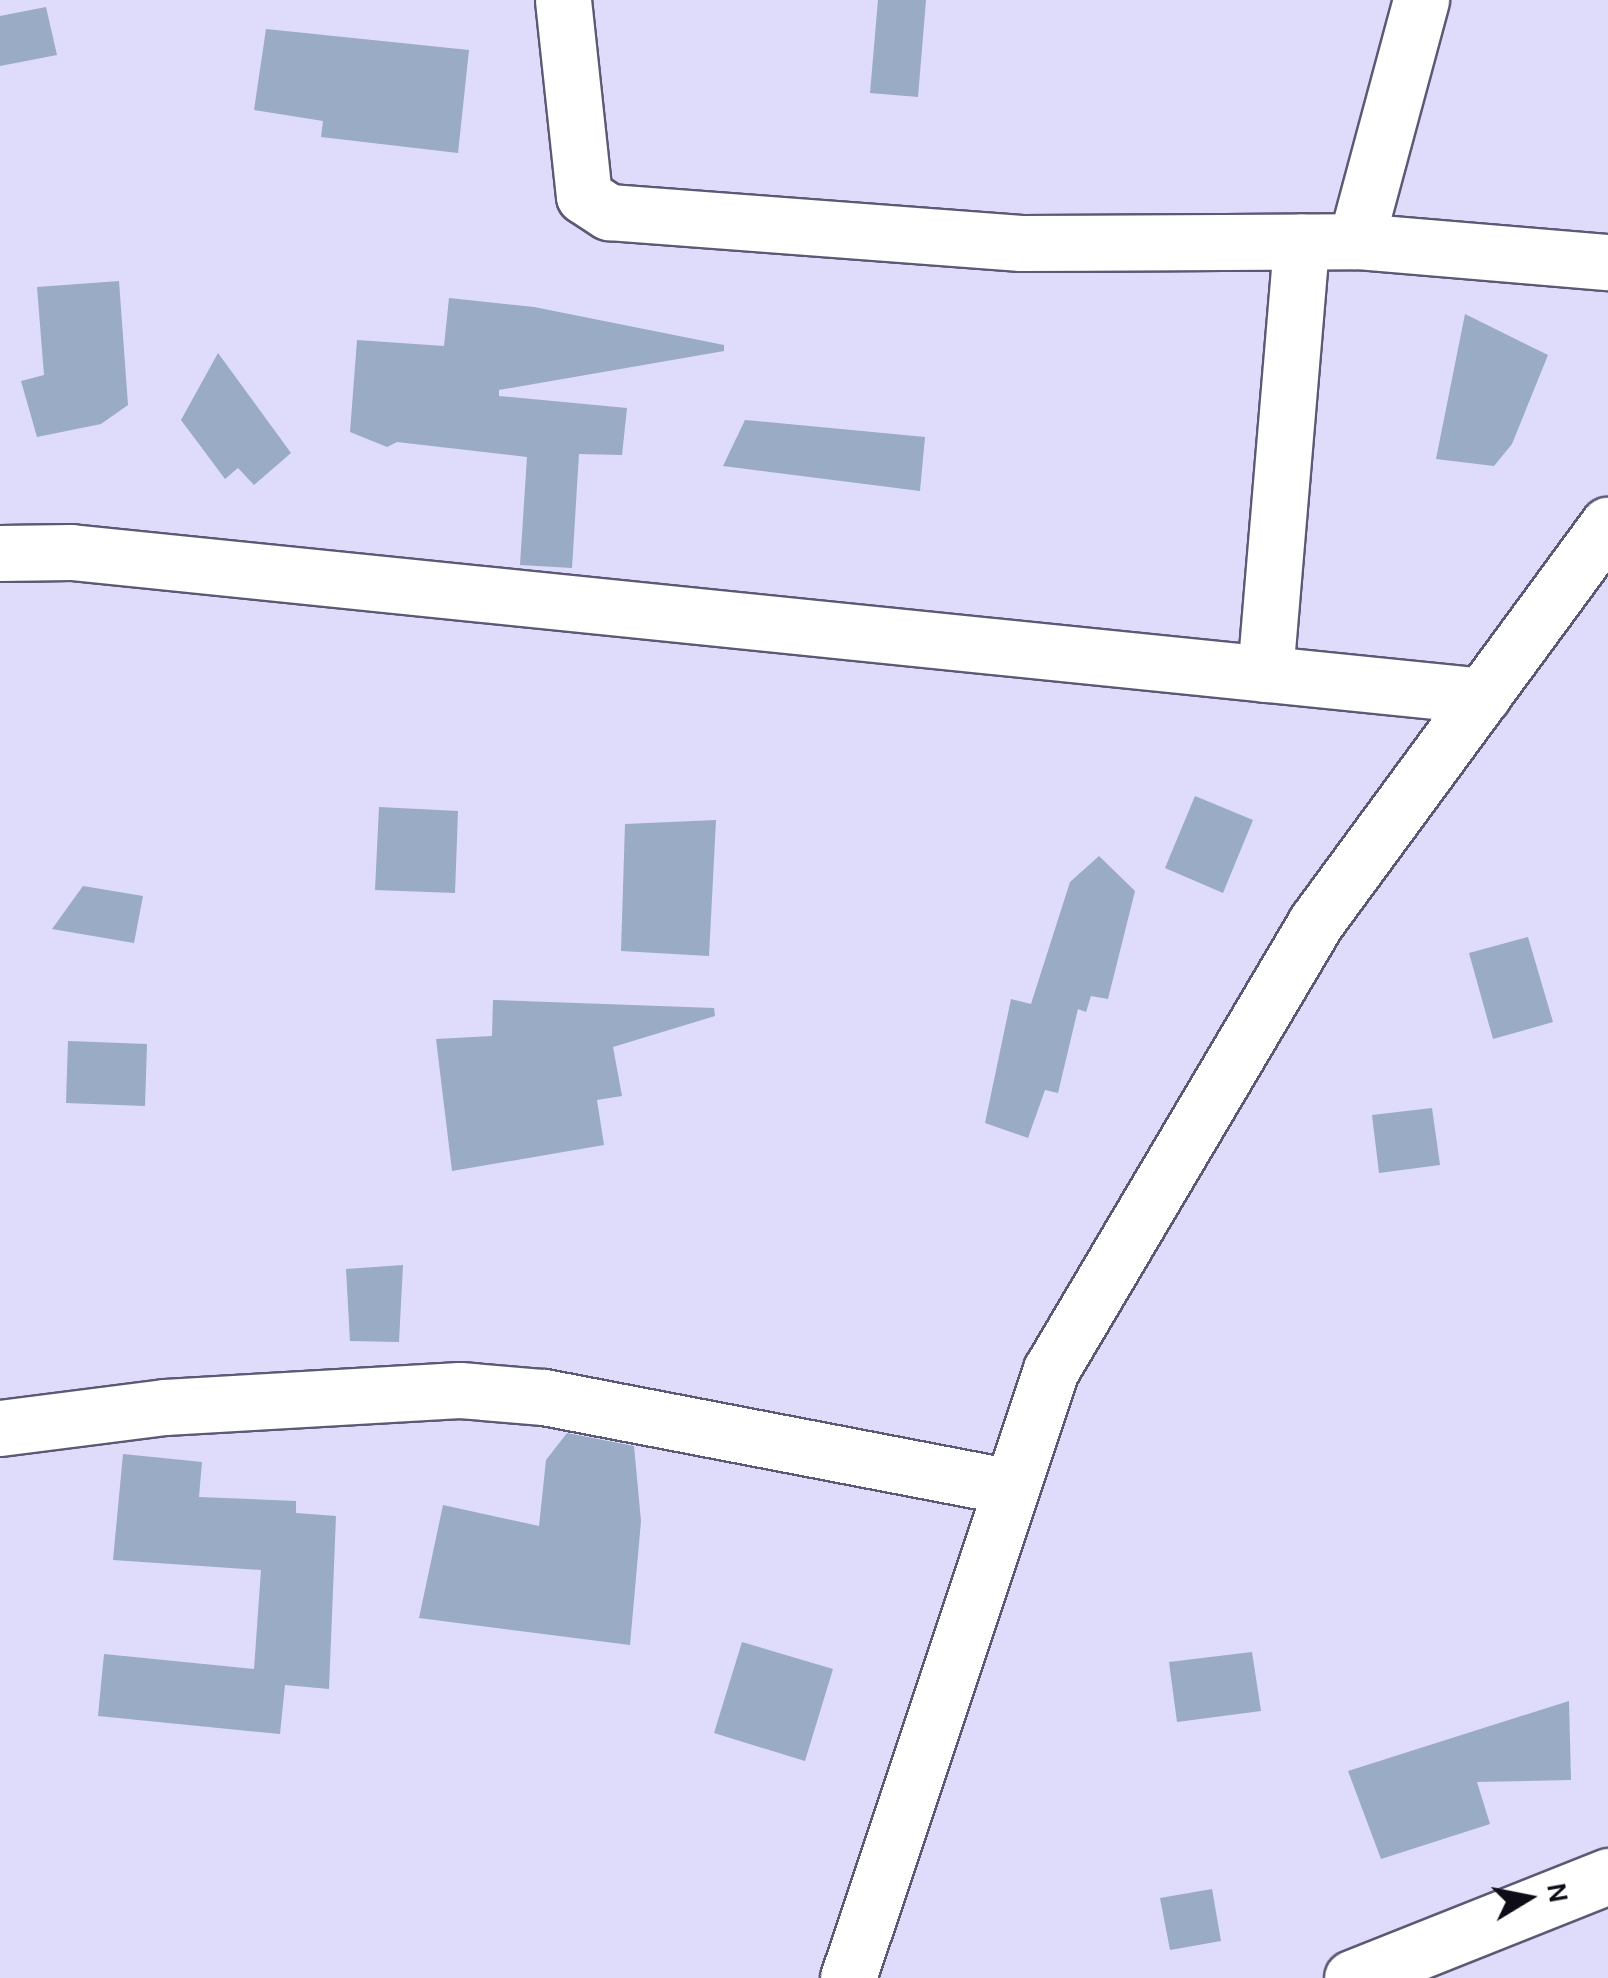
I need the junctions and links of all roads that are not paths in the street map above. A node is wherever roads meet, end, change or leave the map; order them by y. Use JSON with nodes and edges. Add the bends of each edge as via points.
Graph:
{"nodes":[{"id":1,"x":562,"y":0,"type":"edge"},
{"id":2,"x":1421,"y":0,"type":"edge"},
{"id":3,"x":1302,"y":241,"type":"junction"},
{"id":4,"x":1356,"y":241,"type":"junction"},
{"id":5,"x":1608,"y":262,"type":"edge"},
{"id":6,"x":1608,"y":525,"type":"edge"},
{"id":7,"x":0,"y":553,"type":"edge"},
{"id":8,"x":1265,"y":674,"type":"junction"},
{"id":9,"x":1482,"y":696,"type":"junction"},
{"id":10,"x":0,"y":1428,"type":"edge"},
{"id":11,"x":1008,"y":1486,"type":"junction"},
{"id":12,"x":1608,"y":1876,"type":"edge"},
{"id":13,"x":848,"y":1978,"type":"edge"},
{"id":14,"x":1352,"y":1978,"type":"edge"}],
"edges":[{"from":1,"to":3,"type":"street","via":[[584,196],[609,212],[1021,243]]},
{"from":2,"to":4,"type":"street"},
{"from":3,"to":4,"type":"street"},
{"from":3,"to":8,"type":"street"},
{"from":4,"to":5,"type":"street"},
{"from":6,"to":9,"type":"street"},
{"from":7,"to":8,"type":"street","via":[[71,552]]},
{"from":8,"to":9,"type":"street"},
{"from":9,"to":11,"type":"street","via":[[1306,939],[1051,1370]]},
{"from":10,"to":11,"type":"street","via":[[165,1407],[460,1390],[544,1397]]},
{"from":11,"to":13,"type":"street"},
{"from":12,"to":14,"type":"street"}]}
